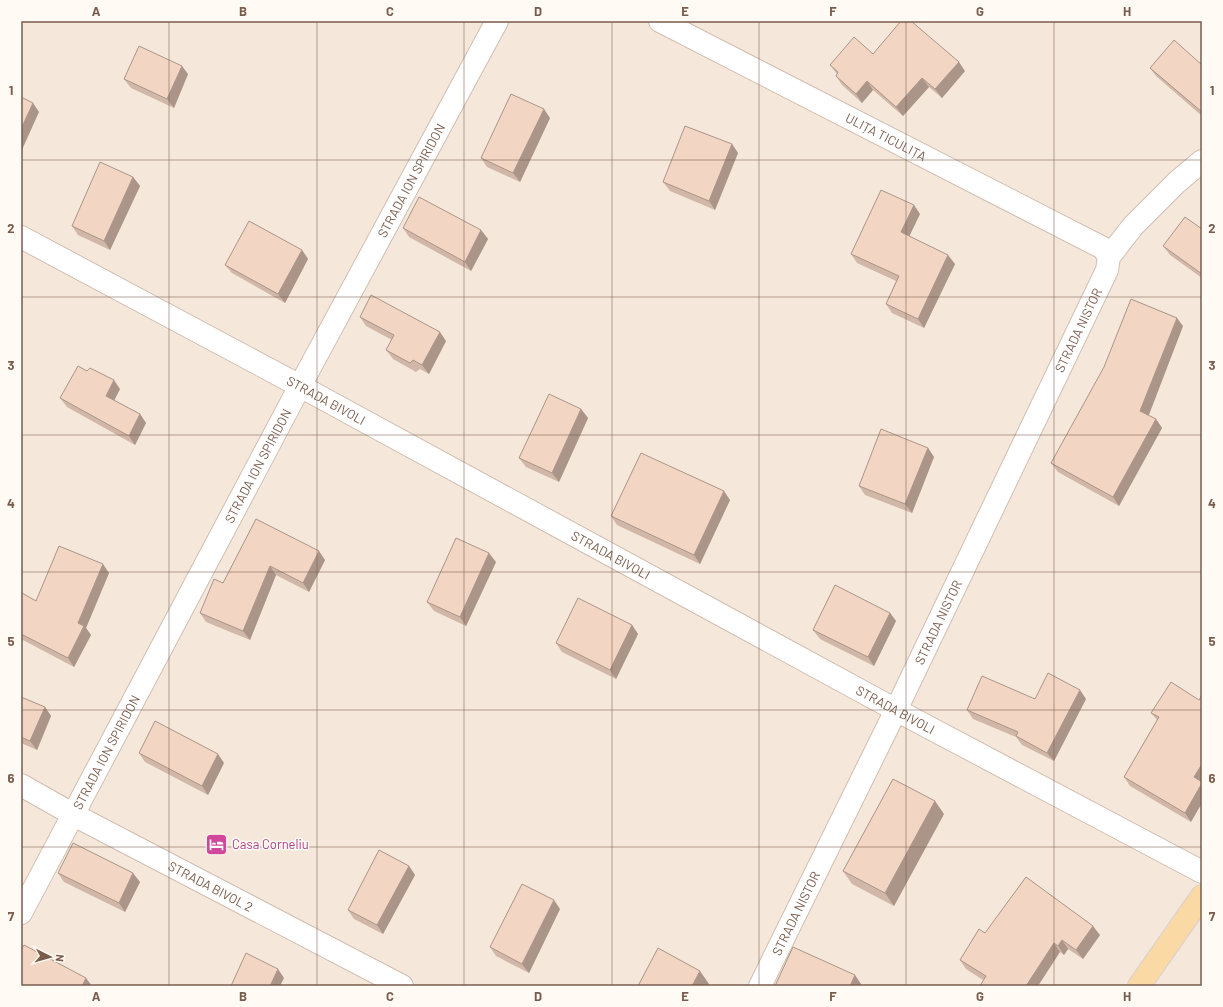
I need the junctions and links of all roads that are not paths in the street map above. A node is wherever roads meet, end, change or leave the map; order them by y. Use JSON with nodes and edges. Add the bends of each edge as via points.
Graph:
{"nodes":[{"id":1,"x":497,"y":21,"type":"edge"},
{"id":2,"x":660,"y":21,"type":"edge"},
{"id":3,"x":1202,"y":161,"type":"edge"},
{"id":4,"x":21,"y":237,"type":"edge"},
{"id":5,"x":1109,"y":257,"type":"junction"},
{"id":6,"x":300,"y":386,"type":"junction"},
{"id":7,"x":896,"y":710,"type":"junction"},
{"id":8,"x":21,"y":785,"type":"edge"},
{"id":9,"x":74,"y":815,"type":"junction"},
{"id":10,"x":1202,"y":872,"type":"edge"},
{"id":11,"x":1202,"y":896,"type":"edge"},
{"id":12,"x":21,"y":913,"type":"edge"},
{"id":13,"x":402,"y":986,"type":"edge"},
{"id":14,"x":760,"y":986,"type":"edge"},
{"id":15,"x":1139,"y":986,"type":"edge"}],
"edges":[{"from":1,"to":6,"type":"street","name":"STRADA ION SPIRIDON"},
{"from":2,"to":5,"type":"street","name":"ULIȚA TICULIȚA","via":[[1103,248]]},
{"from":3,"to":5,"type":"street","via":[[1133,226]]},
{"from":4,"to":6,"type":"street","name":"STRADA BIVOLI"},
{"from":5,"to":7,"type":"street","name":"STRADA NISTOR","via":[[1107,270]]},
{"from":6,"to":7,"type":"street","name":"STRADA BIVOLI"},
{"from":6,"to":9,"type":"street","name":"STRADA ION SPIRIDON"},
{"from":7,"to":10,"type":"street","name":"STRADA BIVOLI"},
{"from":7,"to":14,"type":"street","name":"STRADA NISTOR"},
{"from":8,"to":9,"type":"street","name":"STRADA BIVOL 2"},
{"from":9,"to":12,"type":"street","name":"STRADA ION SPIRIDON"},
{"from":9,"to":13,"type":"street","name":"STRADA BIVOL 2"},
{"from":11,"to":15,"type":"main road"}]}
